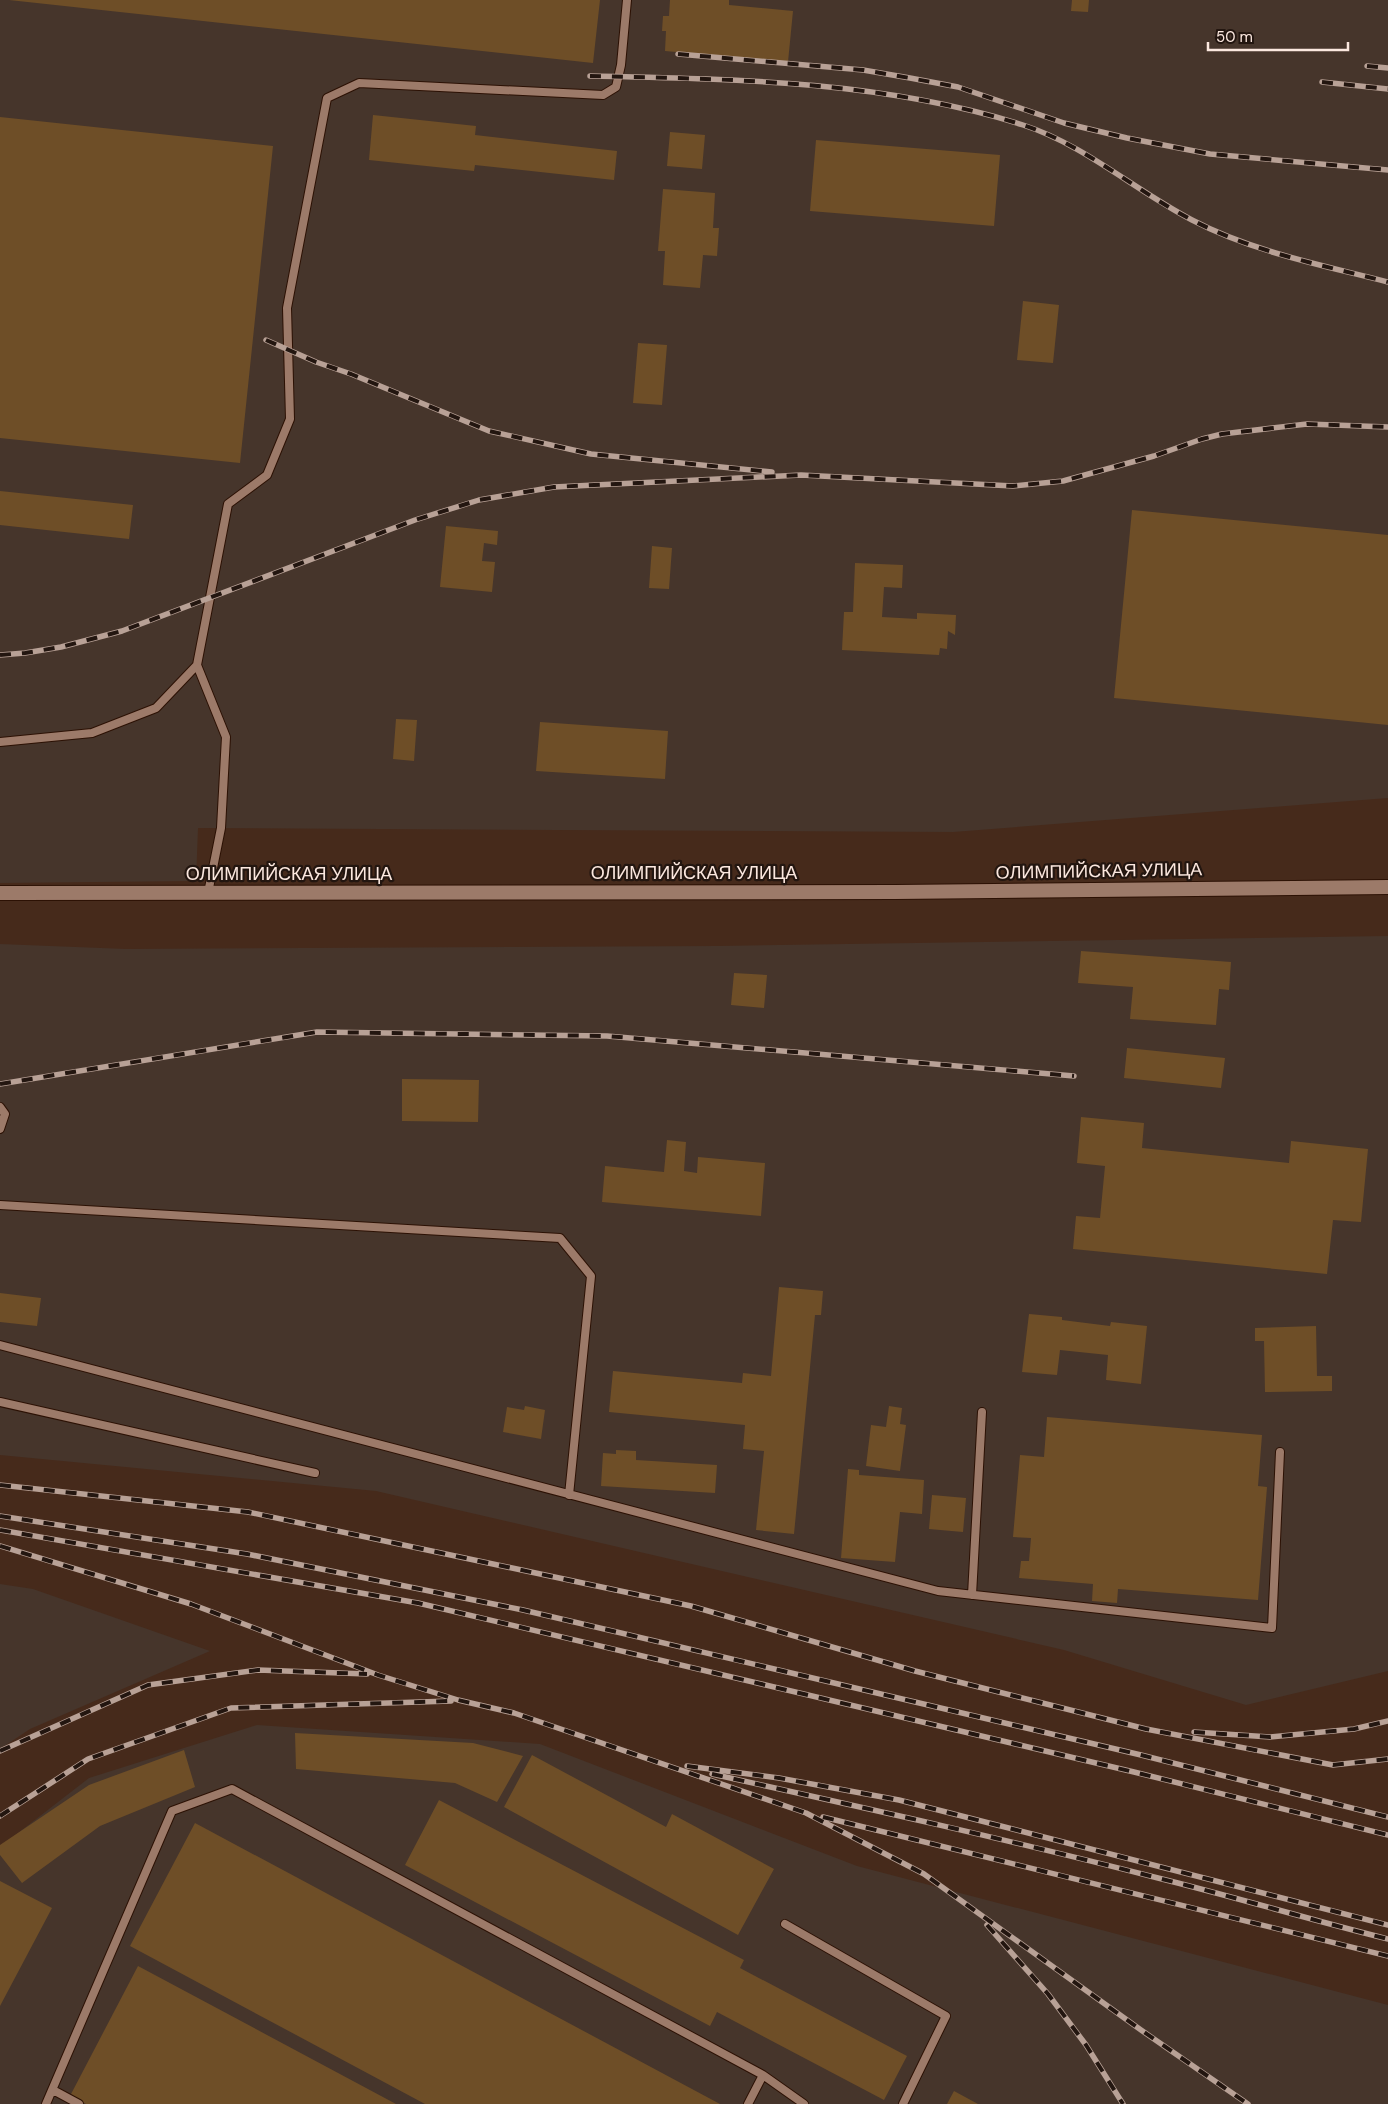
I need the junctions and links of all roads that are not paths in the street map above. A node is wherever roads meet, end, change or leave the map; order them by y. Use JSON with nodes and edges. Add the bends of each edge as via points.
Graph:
{"nodes":[{"id":1,"x":627,"y":0,"type":"edge"},
{"id":2,"x":197,"y":664,"type":"junction"},
{"id":3,"x":0,"y":742,"type":"edge"},
{"id":4,"x":1388,"y":887,"type":"edge"},
{"id":5,"x":0,"y":893,"type":"edge"},
{"id":6,"x":208,"y":893,"type":"junction"},
{"id":7,"x":0,"y":1107,"type":"edge"},
{"id":8,"x":0,"y":1129,"type":"edge"},
{"id":9,"x":0,"y":1205,"type":"edge"},
{"id":10,"x":0,"y":1345,"type":"edge"},
{"id":11,"x":0,"y":1402,"type":"edge"},
{"id":12,"x":982,"y":1412,"type":"dead end"},
{"id":13,"x":1280,"y":1452,"type":"dead end"},
{"id":14,"x":315,"y":1473,"type":"dead end"},
{"id":15,"x":569,"y":1494,"type":"junction"},
{"id":16,"x":972,"y":1595,"type":"junction"},
{"id":17,"x":785,"y":1924,"type":"dead end"},
{"id":18,"x":763,"y":2076,"type":"junction"},
{"id":19,"x":53,"y":2090,"type":"junction"},
{"id":20,"x":46,"y":2104,"type":"edge"},
{"id":21,"x":79,"y":2104,"type":"edge"},
{"id":22,"x":748,"y":2104,"type":"edge"},
{"id":23,"x":804,"y":2104,"type":"edge"},
{"id":24,"x":903,"y":2104,"type":"edge"}],
"edges":[{"from":1,"to":2,"type":"lane","via":[[616,87],[603,95],[359,83],[327,98],[286,308],[290,419],[267,475],[228,504]]},
{"from":2,"to":3,"type":"lane","via":[[156,708],[92,733]]},
{"from":2,"to":6,"type":"lane","via":[[226,737],[221,828]]},
{"from":4,"to":6,"type":"street","name":"ОЛИМПИЙСКАЯ УЛИЦА"},
{"from":5,"to":6,"type":"street","name":"ОЛИМПИЙСКАЯ УЛИЦА"},
{"from":7,"to":8,"type":"lane","via":[[5,1114]]},
{"from":9,"to":15,"type":"lane","via":[[560,1238],[591,1276]]},
{"from":10,"to":15,"type":"lane"},
{"from":11,"to":14,"type":"lane"},
{"from":12,"to":16,"type":"lane"},
{"from":13,"to":16,"type":"lane","via":[[1272,1628]]},
{"from":15,"to":16,"type":"lane","via":[[938,1592]]},
{"from":17,"to":24,"type":"lane","via":[[946,2016]]},
{"from":18,"to":19,"type":"lane","via":[[232,1789],[172,1811]]},
{"from":18,"to":22,"type":"lane"},
{"from":18,"to":23,"type":"lane"},
{"from":19,"to":20,"type":"lane"},
{"from":19,"to":21,"type":"lane"}]}
